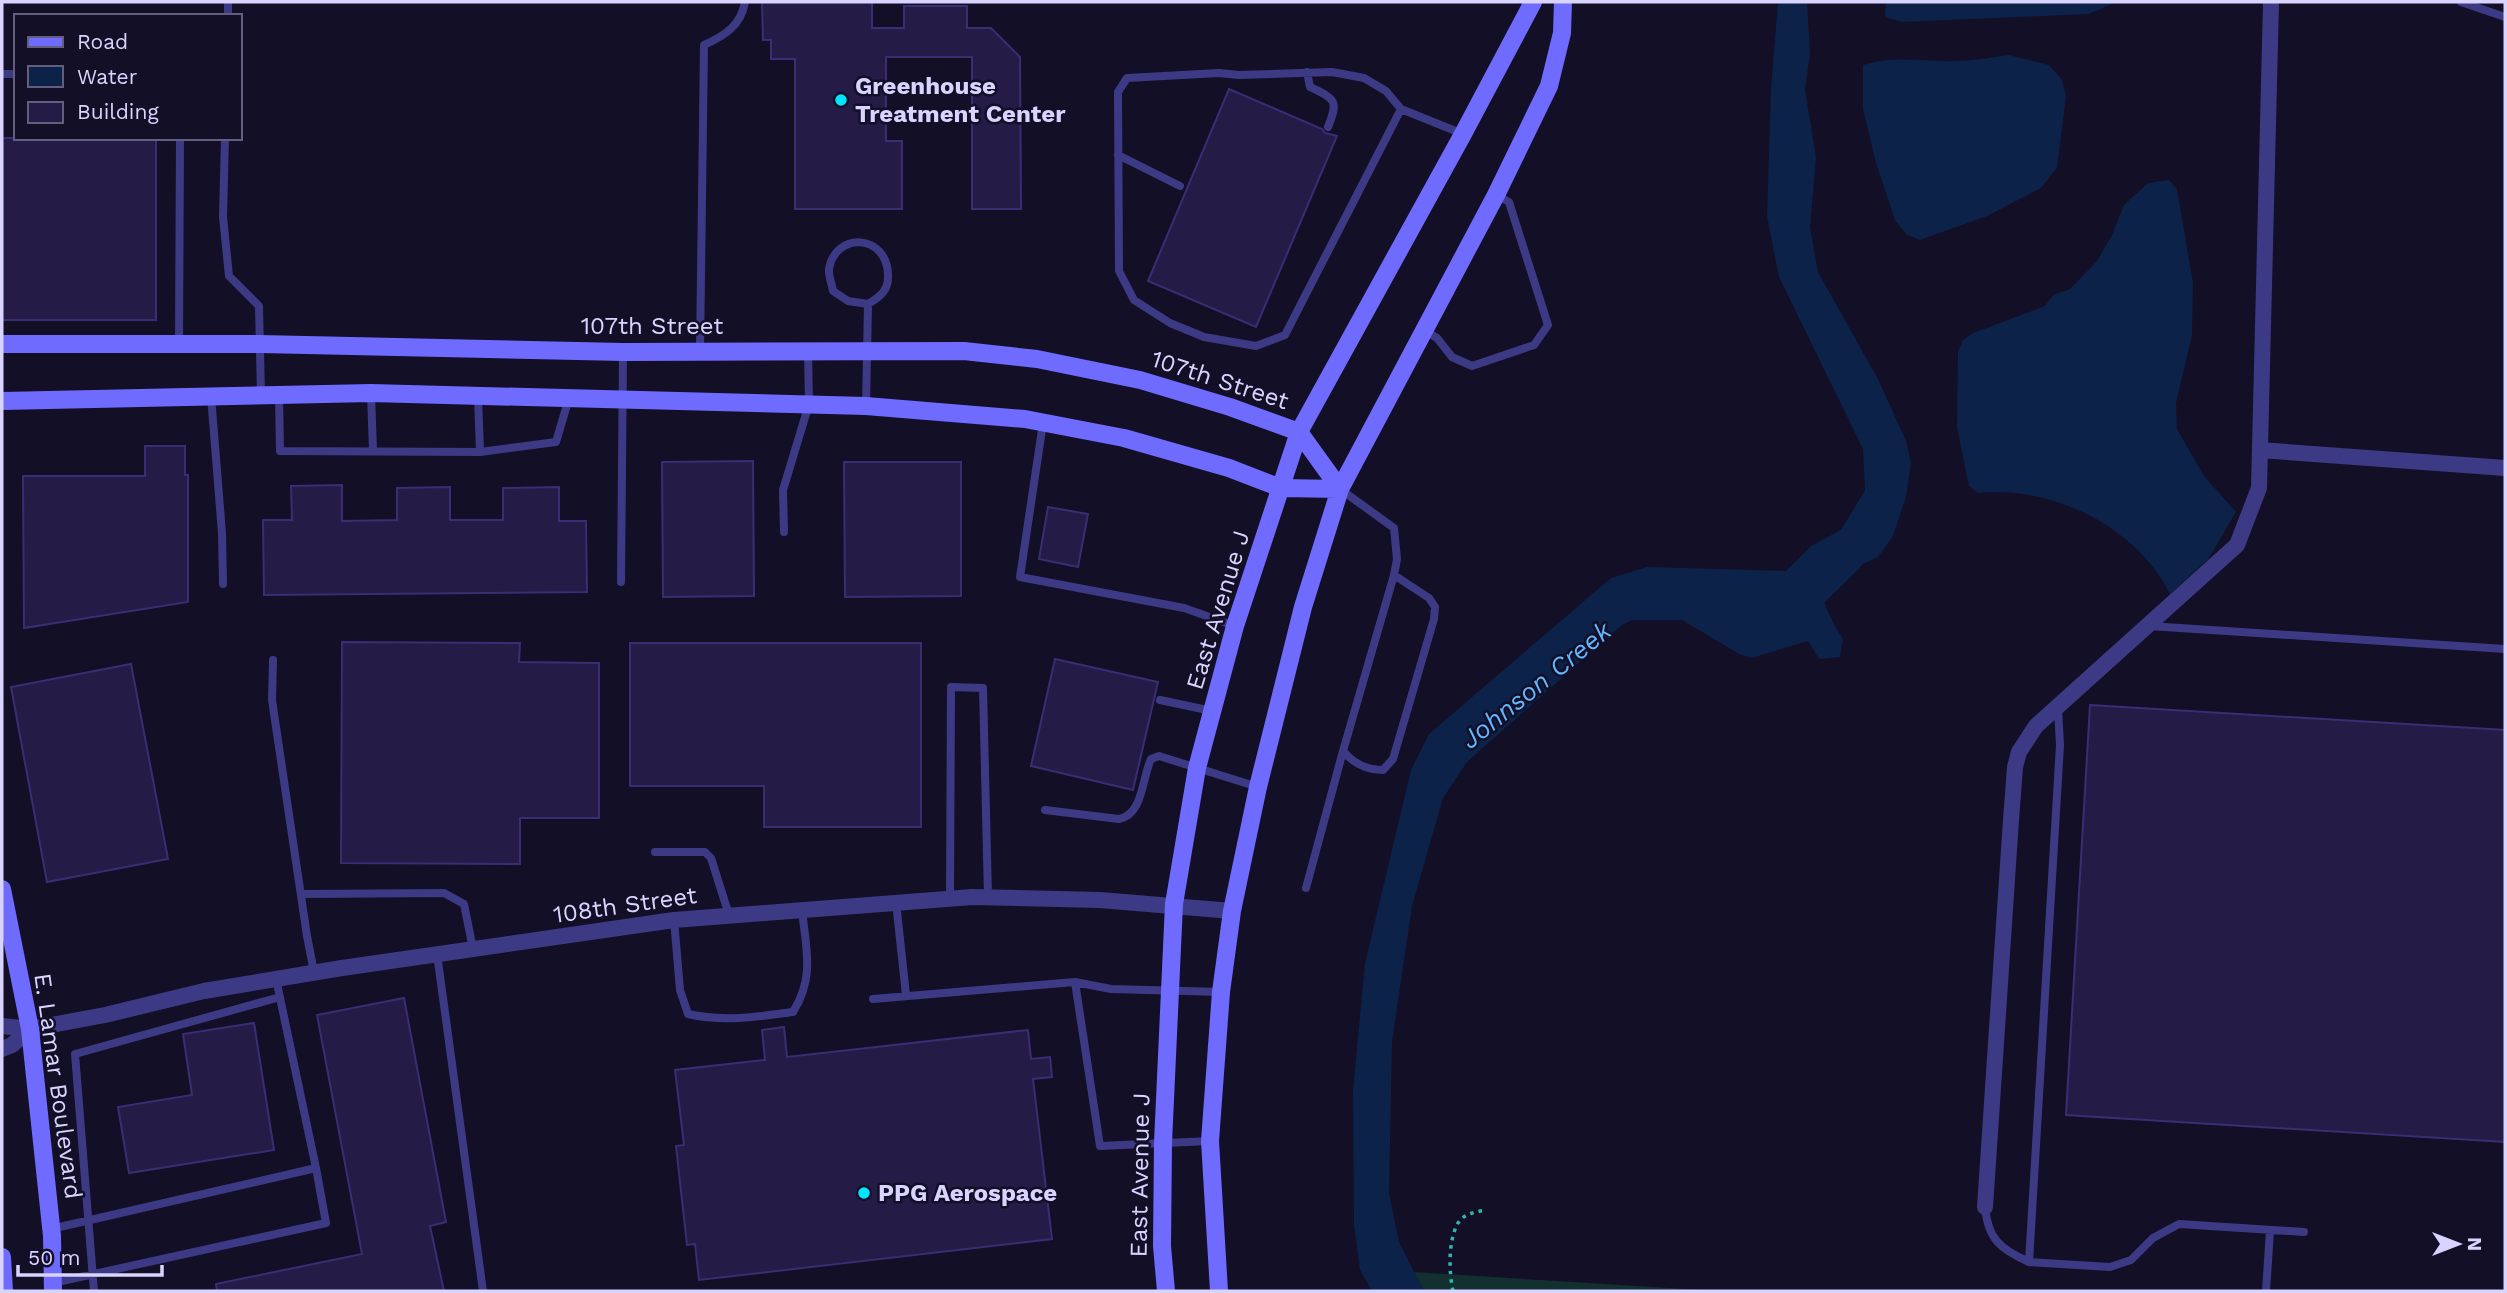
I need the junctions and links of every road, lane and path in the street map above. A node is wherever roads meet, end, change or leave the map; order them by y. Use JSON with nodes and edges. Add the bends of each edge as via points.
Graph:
{"nodes":[{"id":1,"x":745,"y":2,"type":"edge"},
{"id":2,"x":1533,"y":2,"type":"edge"},
{"id":3,"x":1563,"y":2,"type":"edge"},
{"id":4,"x":2271,"y":2,"type":"edge"},
{"id":5,"x":2461,"y":2,"type":"edge"},
{"id":6,"x":2505,"y":18,"type":"edge"},
{"id":7,"x":1307,"y":72,"type":"junction"},
{"id":8,"x":1401,"y":109,"type":"junction"},
{"id":9,"x":1328,"y":127,"type":"dead end"},
{"id":10,"x":1463,"y":134,"type":"junction"},
{"id":11,"x":180,"y":140,"type":"edge"},
{"id":12,"x":225,"y":140,"type":"edge"},
{"id":13,"x":1118,"y":155,"type":"junction"},
{"id":14,"x":1180,"y":186,"type":"dead end"},
{"id":15,"x":1496,"y":195,"type":"junction"},
{"id":16,"x":867,"y":304,"type":"junction"},
{"id":17,"x":1424,"y":330,"type":"junction"},
{"id":18,"x":2,"y":344,"type":"edge"},
{"id":19,"x":179,"y":344,"type":"junction"},
{"id":20,"x":260,"y":344,"type":"junction"},
{"id":21,"x":700,"y":351,"type":"junction"},
{"id":22,"x":808,"y":351,"type":"junction"},
{"id":23,"x":623,"y":352,"type":"junction"},
{"id":24,"x":867,"y":352,"type":"junction"},
{"id":25,"x":372,"y":393,"type":"junction"},
{"id":26,"x":270,"y":395,"type":"junction"},
{"id":27,"x":211,"y":396,"type":"junction"},
{"id":28,"x":478,"y":396,"type":"junction"},
{"id":29,"x":569,"y":398,"type":"junction"},
{"id":30,"x":2,"y":401,"type":"edge"},
{"id":31,"x":623,"y":401,"type":"junction"},
{"id":32,"x":809,"y":404,"type":"junction"},
{"id":33,"x":866,"y":406,"type":"junction"},
{"id":34,"x":1043,"y":423,"type":"junction"},
{"id":35,"x":1299,"y":432,"type":"junction"},
{"id":36,"x":2260,"y":450,"type":"junction"},
{"id":37,"x":373,"y":451,"type":"junction"},
{"id":38,"x":480,"y":452,"type":"junction"},
{"id":39,"x":2505,"y":468,"type":"edge"},
{"id":40,"x":1281,"y":488,"type":"junction"},
{"id":41,"x":1340,"y":489,"type":"junction"},
{"id":42,"x":784,"y":532,"type":"dead end"},
{"id":43,"x":1394,"y":575,"type":"junction"},
{"id":44,"x":621,"y":582,"type":"dead end"},
{"id":45,"x":223,"y":584,"type":"dead end"},
{"id":46,"x":1235,"y":626,"type":"junction"},
{"id":47,"x":2149,"y":626,"type":"junction"},
{"id":48,"x":2505,"y":649,"type":"edge"},
{"id":49,"x":273,"y":660,"type":"dead end"},
{"id":50,"x":1160,"y":700,"type":"dead end"},
{"id":51,"x":2058,"y":707,"type":"junction"},
{"id":52,"x":1213,"y":711,"type":"junction"},
{"id":53,"x":1343,"y":751,"type":"junction"},
{"id":54,"x":1197,"y":768,"type":"junction"},
{"id":55,"x":1258,"y":787,"type":"junction"},
{"id":56,"x":1045,"y":810,"type":"dead end"},
{"id":57,"x":655,"y":852,"type":"dead end"},
{"id":58,"x":1306,"y":888,"type":"dead end"},
{"id":59,"x":2,"y":889,"type":"edge"},
{"id":60,"x":302,"y":894,"type":"junction"},
{"id":61,"x":988,"y":897,"type":"junction"},
{"id":62,"x":950,"y":898,"type":"junction"},
{"id":63,"x":896,"y":902,"type":"junction"},
{"id":64,"x":1174,"y":904,"type":"junction"},
{"id":65,"x":802,"y":910,"type":"junction"},
{"id":66,"x":1232,"y":911,"type":"junction"},
{"id":67,"x":729,"y":915,"type":"junction"},
{"id":68,"x":674,"y":920,"type":"junction"},
{"id":69,"x":473,"y":949,"type":"junction"},
{"id":70,"x":437,"y":954,"type":"junction"},
{"id":71,"x":314,"y":972,"type":"junction"},
{"id":72,"x":276,"y":979,"type":"junction"},
{"id":73,"x":1075,"y":982,"type":"junction"},
{"id":74,"x":1170,"y":991,"type":"junction"},
{"id":75,"x":1221,"y":992,"type":"junction"},
{"id":76,"x":906,"y":995,"type":"junction"},
{"id":77,"x":279,"y":997,"type":"junction"},
{"id":78,"x":873,"y":999,"type":"dead end"},
{"id":79,"x":2,"y":1026,"type":"edge"},
{"id":80,"x":30,"y":1029,"type":"junction"},
{"id":81,"x":2,"y":1049,"type":"edge"},
{"id":82,"x":1210,"y":1141,"type":"junction"},
{"id":83,"x":1163,"y":1143,"type":"junction"},
{"id":84,"x":316,"y":1168,"type":"junction"},
{"id":85,"x":1985,"y":1207,"type":"joint"},
{"id":86,"x":1486,"y":1210,"type":"dead end"},
{"id":87,"x":88,"y":1221,"type":"junction"},
{"id":88,"x":51,"y":1229,"type":"junction"},
{"id":89,"x":2270,"y":1231,"type":"junction"},
{"id":90,"x":2304,"y":1232,"type":"dead end"},
{"id":91,"x":2,"y":1257,"type":"edge"},
{"id":92,"x":2029,"y":1262,"type":"junction"},
{"id":93,"x":93,"y":1274,"type":"junction"},
{"id":94,"x":53,"y":1287,"type":"edge"},
{"id":95,"x":4,"y":1291,"type":"edge"},
{"id":96,"x":94,"y":1291,"type":"edge"},
{"id":97,"x":483,"y":1291,"type":"edge"},
{"id":98,"x":1166,"y":1291,"type":"edge"},
{"id":99,"x":1219,"y":1291,"type":"edge"},
{"id":100,"x":1453,"y":1291,"type":"edge"},
{"id":101,"x":2266,"y":1291,"type":"edge"}],
"edges":[{"from":1,"to":21,"type":"lane","via":[[727,34],[704,45]]},
{"from":2,"to":10,"type":"street","name":"East Avenue J"},
{"from":3,"to":15,"type":"street","via":[[1562,33],[1549,86]]},
{"from":4,"to":36,"type":"street"},
{"from":5,"to":6,"type":"lane"},
{"from":7,"to":8,"type":"lane","via":[[1364,78],[1386,90]]},
{"from":7,"to":9,"type":"lane","via":[[1310,87],[1333,102],[1335,110]]},
{"from":7,"to":13,"type":"lane","via":[[1127,78],[1118,92]]},
{"from":8,"to":10,"type":"lane"},
{"from":8,"to":13,"type":"lane","via":[[1285,335],[1256,346],[1204,337],[1170,323],[1134,300],[1119,271]]},
{"from":10,"to":35,"type":"street","name":"East Avenue J"},
{"from":11,"to":19,"type":"lane"},
{"from":12,"to":20,"type":"lane","via":[[223,217],[229,275],[260,306]]},
{"from":13,"to":14,"type":"lane"},
{"from":15,"to":17,"type":"street"},
{"from":15,"to":17,"type":"lane","via":[[1510,202],[1548,325],[1534,345],[1472,366],[1452,357]]},
{"from":16,"to":16,"type":"lane","via":[[881,296],[889,281],[888,262],[881,250],[865,241],[851,243],[836,252],[829,270],[833,291],[848,301]]},
{"from":16,"to":24,"type":"lane"},
{"from":17,"to":41,"type":"street"},
{"from":18,"to":19,"type":"street","name":"107th Street"},
{"from":19,"to":20,"type":"street","name":"107th Street"},
{"from":20,"to":23,"type":"street","name":"107th Street"},
{"from":20,"to":26,"type":"lane"},
{"from":21,"to":22,"type":"street","name":"107th Street"},
{"from":21,"to":23,"type":"street","name":"107th Street"},
{"from":22,"to":24,"type":"street","name":"107th Street"},
{"from":22,"to":32,"type":"lane"},
{"from":23,"to":31,"type":"lane"},
{"from":24,"to":33,"type":"lane"},
{"from":24,"to":35,"type":"street","name":"107th Street","via":[[964,351],[1037,359],[1139,380]]},
{"from":25,"to":26,"type":"street"},
{"from":25,"to":28,"type":"street"},
{"from":25,"to":37,"type":"lane"},
{"from":26,"to":27,"type":"street"},
{"from":26,"to":37,"type":"lane","via":[[280,451]]},
{"from":27,"to":30,"type":"street"},
{"from":27,"to":45,"type":"lane"},
{"from":28,"to":29,"type":"street"},
{"from":28,"to":38,"type":"lane"},
{"from":29,"to":31,"type":"street"},
{"from":29,"to":38,"type":"lane","via":[[556,442]]},
{"from":31,"to":32,"type":"street"},
{"from":31,"to":44,"type":"lane"},
{"from":32,"to":33,"type":"street"},
{"from":32,"to":42,"type":"lane","via":[[783,491]]},
{"from":33,"to":34,"type":"street"},
{"from":34,"to":40,"type":"street","via":[[1124,438]]},
{"from":34,"to":46,"type":"lane","via":[[1020,577],[1184,608]]},
{"from":35,"to":40,"type":"street","name":"East Avenue J"},
{"from":35,"to":41,"type":"street","name":"107th Street"},
{"from":36,"to":39,"type":"street"},
{"from":36,"to":47,"type":"street","via":[[2259,488],[2237,545]]},
{"from":37,"to":38,"type":"lane"},
{"from":40,"to":41,"type":"street"},
{"from":40,"to":46,"type":"street","name":"East Avenue J"},
{"from":41,"to":43,"type":"lane","via":[[1394,528]]},
{"from":41,"to":55,"type":"street","via":[[1303,607]]},
{"from":43,"to":53,"type":"lane"},
{"from":43,"to":53,"type":"lane","via":[[1435,607],[1430,632],[1393,759],[1383,770],[1373,770],[1351,761]]},
{"from":46,"to":52,"type":"street","name":"East Avenue J"},
{"from":47,"to":48,"type":"lane"},
{"from":47,"to":51,"type":"street"},
{"from":49,"to":60,"type":"lane","via":[[272,700]]},
{"from":50,"to":52,"type":"lane"},
{"from":51,"to":85,"type":"street","via":[[2036,726],[2019,752],[2015,768]]},
{"from":51,"to":92,"type":"lane","via":[[2060,745]]},
{"from":52,"to":54,"type":"street","name":"East Avenue J"},
{"from":53,"to":58,"type":"lane"},
{"from":54,"to":55,"type":"lane"},
{"from":54,"to":56,"type":"lane","via":[[1159,756],[1151,759],[1136,810],[1129,817]]},
{"from":54,"to":64,"type":"street","name":"East Avenue J"},
{"from":55,"to":66,"type":"street"},
{"from":57,"to":67,"type":"lane","via":[[705,852]]},
{"from":59,"to":80,"type":"street","name":"E. Lamar Boulevard"},
{"from":60,"to":69,"type":"lane","via":[[444,893],[464,904]]},
{"from":60,"to":71,"type":"lane"},
{"from":61,"to":62,"type":"street","name":"108th Street"},
{"from":61,"to":62,"type":"lane","via":[[983,688],[951,687]]},
{"from":61,"to":64,"type":"street","name":"108th Street"},
{"from":62,"to":63,"type":"street","name":"108th Street"},
{"from":63,"to":65,"type":"street","name":"108th Street"},
{"from":63,"to":76,"type":"lane"},
{"from":64,"to":66,"type":"street","name":"108th Street"},
{"from":64,"to":74,"type":"street","name":"East Avenue J"},
{"from":65,"to":67,"type":"street","name":"108th Street"},
{"from":65,"to":68,"type":"lane","via":[[808,974],[804,995],[793,1012],[760,1017],[710,1019],[688,1014],[680,990]]},
{"from":66,"to":75,"type":"street"},
{"from":67,"to":68,"type":"street","name":"108th Street"},
{"from":68,"to":69,"type":"street","name":"108th Street"},
{"from":69,"to":70,"type":"street","name":"108th Street"},
{"from":70,"to":71,"type":"street","name":"108th Street"},
{"from":70,"to":97,"type":"lane"},
{"from":71,"to":72,"type":"street","name":"108th Street"},
{"from":72,"to":77,"type":"lane"},
{"from":72,"to":80,"type":"street","name":"108th Street"},
{"from":73,"to":74,"type":"lane","via":[[1111,989]]},
{"from":73,"to":76,"type":"lane"},
{"from":73,"to":83,"type":"lane","via":[[1100,1146]]},
{"from":74,"to":75,"type":"lane"},
{"from":74,"to":83,"type":"street","name":"East Avenue J"},
{"from":75,"to":82,"type":"street"},
{"from":76,"to":78,"type":"lane"},
{"from":77,"to":84,"type":"lane"},
{"from":77,"to":87,"type":"lane","via":[[75,1054]]},
{"from":79,"to":80,"type":"street"},
{"from":80,"to":81,"type":"street"},
{"from":80,"to":88,"type":"street","name":"E. Lamar Boulevard"},
{"from":82,"to":83,"type":"lane"},
{"from":82,"to":99,"type":"street"},
{"from":83,"to":98,"type":"street","name":"East Avenue J","via":[[1161,1246]]},
{"from":84,"to":87,"type":"lane"},
{"from":84,"to":93,"type":"lane","via":[[326,1223]]},
{"from":85,"to":92,"type":"lane","via":[[1996,1242]]},
{"from":86,"to":100,"type":"path","via":[[1471,1212],[1457,1223],[1450,1275]]},
{"from":87,"to":88,"type":"lane"},
{"from":87,"to":93,"type":"lane"},
{"from":88,"to":94,"type":"street","name":"E. Lamar Boulevard"},
{"from":89,"to":90,"type":"lane"},
{"from":89,"to":92,"type":"lane","via":[[2179,1224],[2153,1238],[2131,1260],[2110,1267]]},
{"from":89,"to":101,"type":"lane"},
{"from":91,"to":95,"type":"street"},
{"from":93,"to":94,"type":"lane"},
{"from":93,"to":96,"type":"lane"}]}
